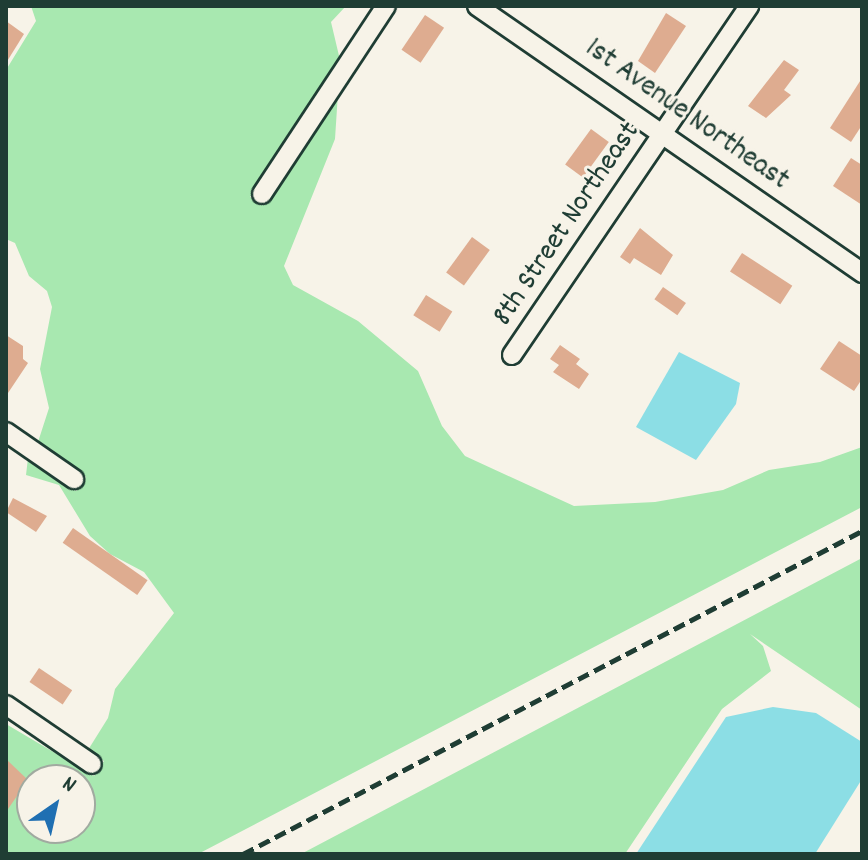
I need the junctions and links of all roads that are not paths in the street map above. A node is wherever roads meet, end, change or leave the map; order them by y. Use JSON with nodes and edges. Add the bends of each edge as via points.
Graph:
{"nodes":[{"id":1,"x":386,"y":6,"type":"edge"},
{"id":2,"x":477,"y":6,"type":"edge"},
{"id":3,"x":749,"y":6,"type":"edge"},
{"id":4,"x":664,"y":133,"type":"junction"},
{"id":5,"x":262,"y":194,"type":"dead end"},
{"id":6,"x":862,"y":273,"type":"edge"},
{"id":7,"x":512,"y":355,"type":"dead end"},
{"id":8,"x":8,"y":438,"type":"edge"},
{"id":9,"x":74,"y":479,"type":"dead end"},
{"id":10,"x":6,"y":705,"type":"edge"},
{"id":11,"x":92,"y":764,"type":"dead end"}],
"edges":[{"from":1,"to":5,"type":"street"},
{"from":2,"to":4,"type":"street","name":"1st Avenue Northeast"},
{"from":3,"to":4,"type":"street","name":"8th Street Northeast"},
{"from":4,"to":6,"type":"street","name":"1st Avenue Northeast"},
{"from":4,"to":7,"type":"street","name":"8th Street Northeast"},
{"from":8,"to":9,"type":"street"},
{"from":10,"to":11,"type":"street"}]}
